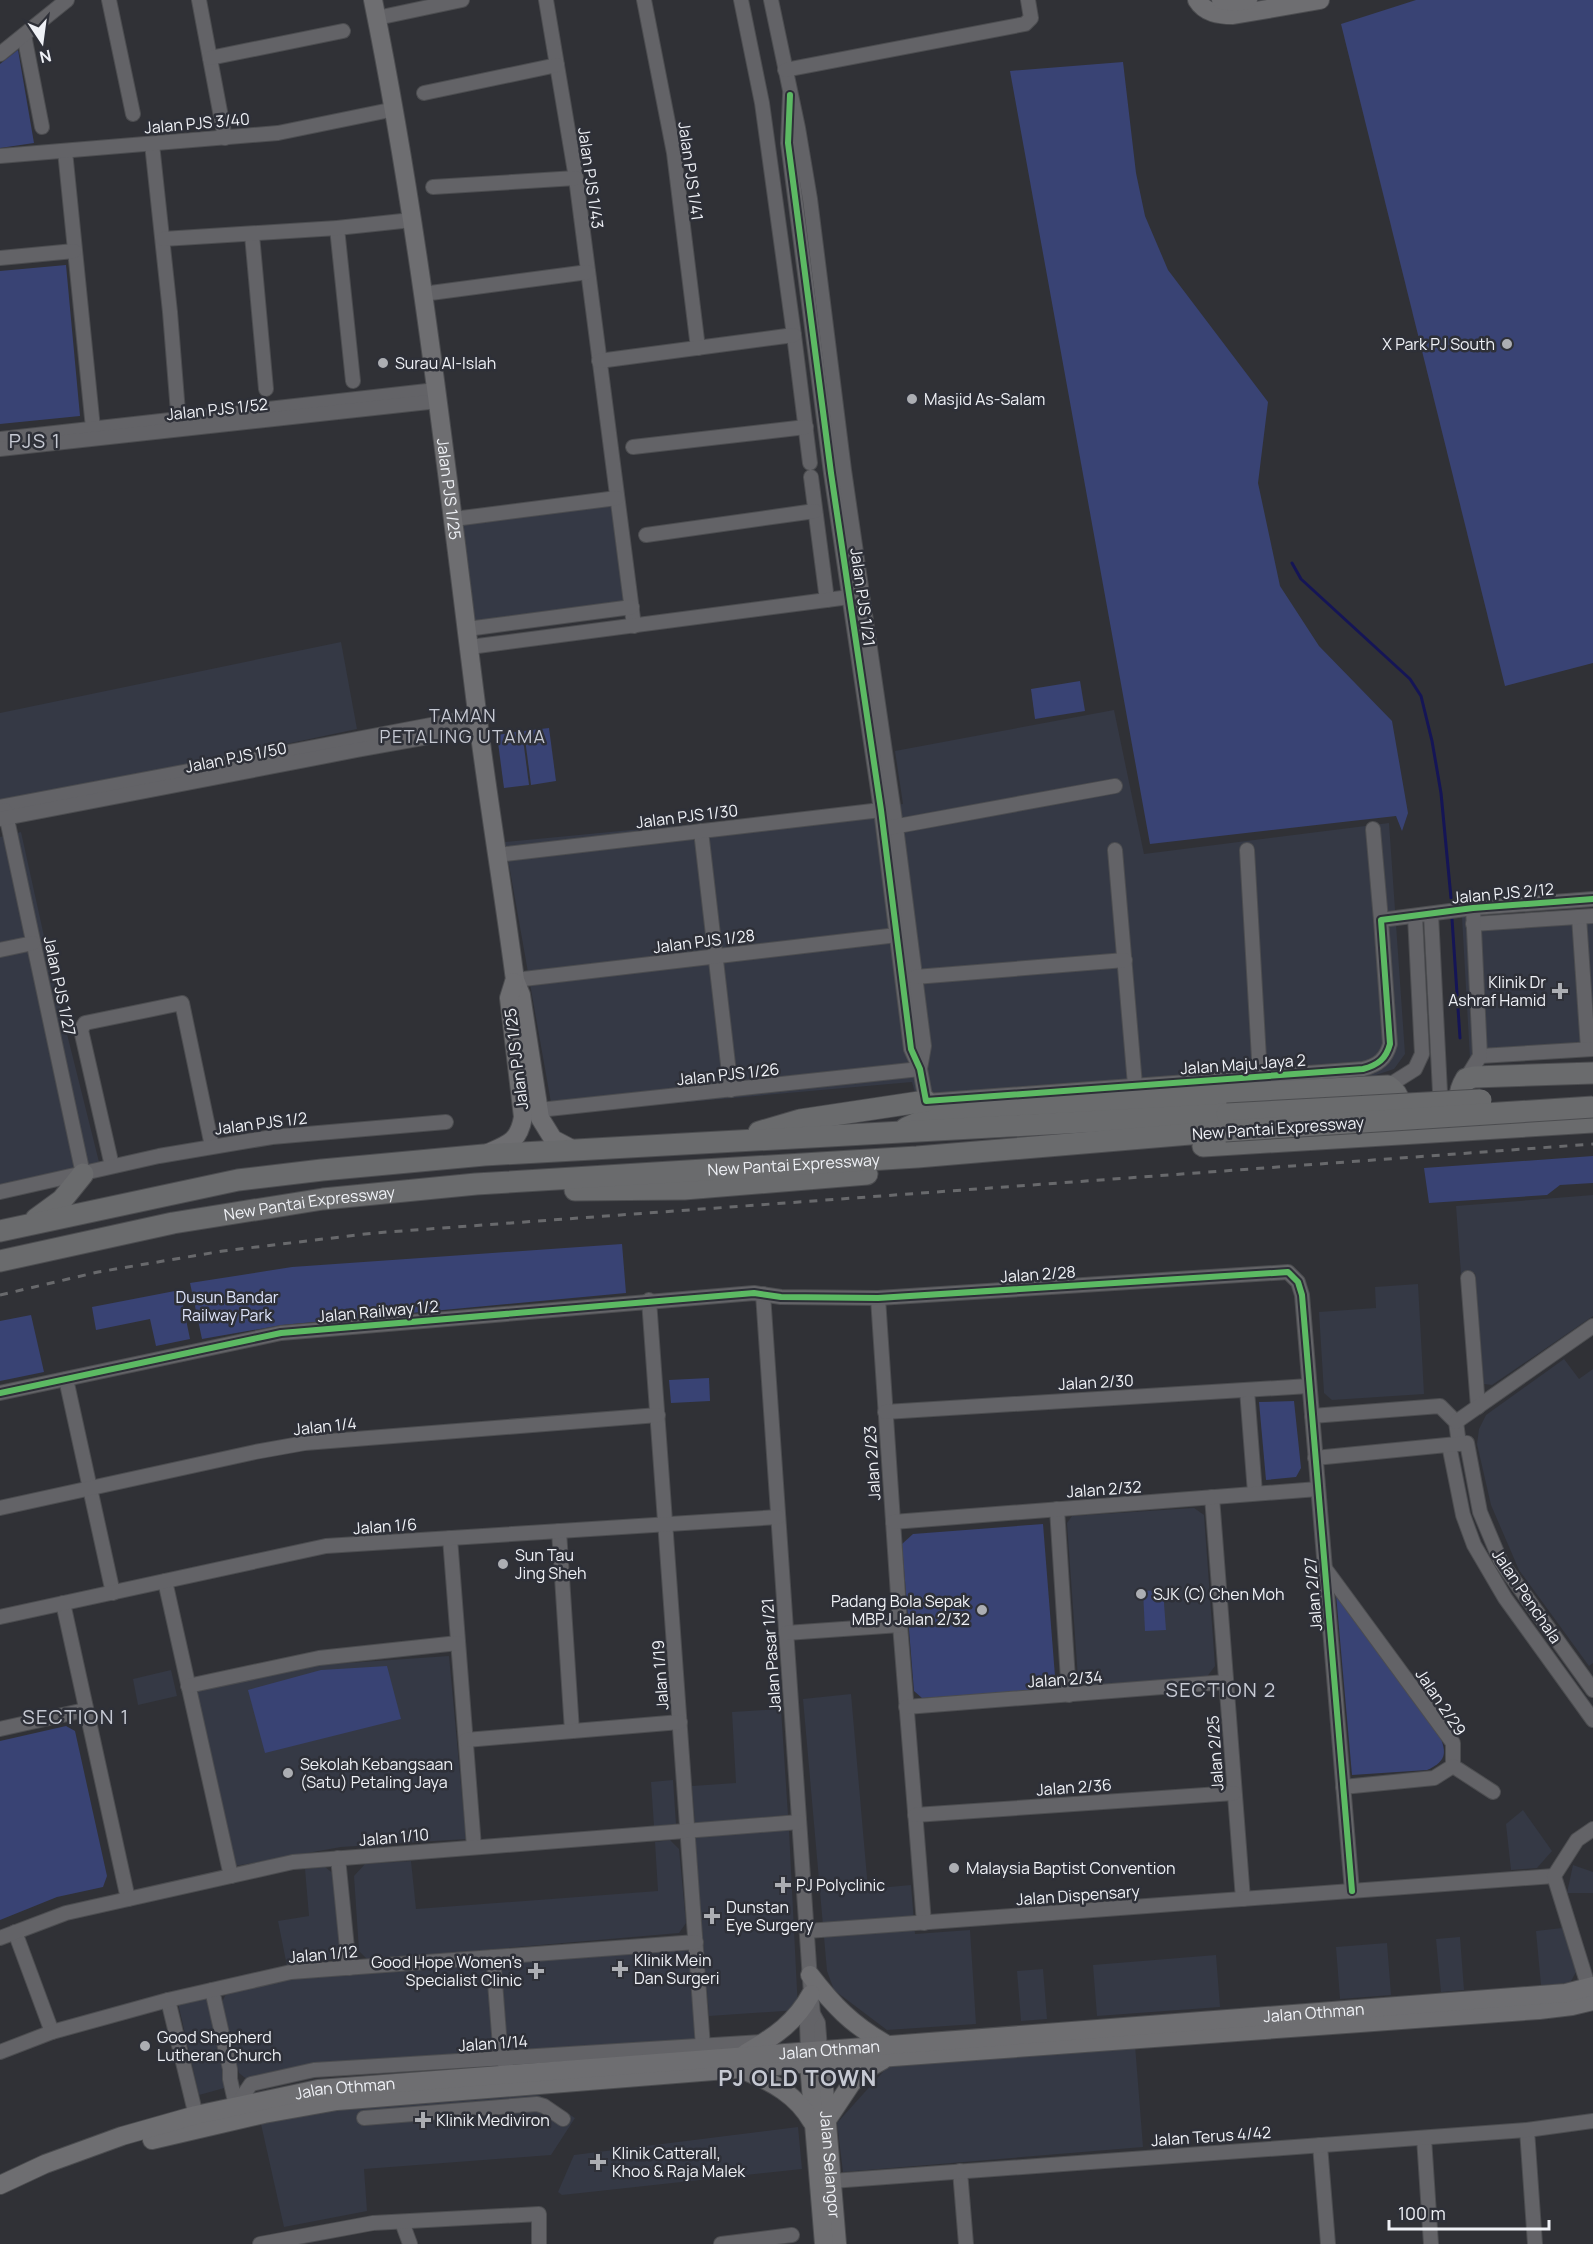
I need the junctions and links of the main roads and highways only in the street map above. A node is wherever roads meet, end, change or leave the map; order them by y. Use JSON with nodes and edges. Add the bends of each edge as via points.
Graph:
{"nodes":[{"id":1,"x":373,"y":0,"type":"edge"},
{"id":2,"x":1248,"y":0,"type":"edge"},
{"id":3,"x":1320,"y":0,"type":"edge"},
{"id":4,"x":1210,"y":2,"type":"edge"},
{"id":5,"x":515,"y":980,"type":"junction"},
{"id":6,"x":1593,"y":1073,"type":"edge"},
{"id":7,"x":1593,"y":1094,"type":"edge"},
{"id":8,"x":926,"y":1101,"type":"road end"},
{"id":9,"x":1593,"y":1107,"type":"edge"},
{"id":10,"x":1593,"y":1122,"type":"edge"},
{"id":11,"x":1491,"y":1128,"type":"junction"},
{"id":12,"x":892,"y":1134,"type":"junction"},
{"id":13,"x":1372,"y":1135,"type":"junction"},
{"id":14,"x":727,"y":1142,"type":"junction"},
{"id":15,"x":574,"y":1150,"type":"junction"},
{"id":16,"x":484,"y":1155,"type":"junction"},
{"id":17,"x":83,"y":1174,"type":"road end"},
{"id":18,"x":476,"y":1184,"type":"junction"},
{"id":19,"x":28,"y":1224,"type":"junction"},
{"id":20,"x":0,"y":1231,"type":"edge"},
{"id":21,"x":0,"y":1261,"type":"edge"},
{"id":22,"x":810,"y":1974,"type":"road end"},
{"id":23,"x":811,"y":1994,"type":"road end"},
{"id":24,"x":1592,"y":1994,"type":"edge"},
{"id":25,"x":887,"y":2051,"type":"junction"},
{"id":26,"x":815,"y":2057,"type":"junction"},
{"id":27,"x":743,"y":2063,"type":"junction"},
{"id":28,"x":517,"y":2089,"type":"junction"},
{"id":29,"x":197,"y":2122,"type":"junction"},
{"id":30,"x":820,"y":2122,"type":"junction"},
{"id":31,"x":3,"y":2184,"type":"edge"},
{"id":32,"x":824,"y":2244,"type":"edge"},
{"id":33,"x":837,"y":2244,"type":"edge"}],
"edges":[{"from":1,"to":5,"type":"main road","name":"Jalan PJS 1/25","via":[[395,109],[423,294]]},
{"from":2,"to":4,"type":"main road"},
{"from":3,"to":4,"type":"main road","via":[[1233,15],[1220,15]]},
{"from":5,"to":15,"type":"main road","name":"Jalan PJS 1/25","via":[[521,995],[543,1126],[553,1139]]},
{"from":5,"to":16,"type":"main road","name":"Jalan PJS 1/25","via":[[509,998],[523,1117],[521,1129],[512,1142]]},
{"from":6,"to":11,"type":"highway","via":[[1481,1075],[1466,1080],[1460,1093],[1466,1119]]},
{"from":7,"to":12,"type":"highway","name":"New Pantai Expressway","bridge":true},
{"from":8,"to":14,"type":"highway","via":[[800,1120]]},
{"from":9,"to":18,"type":"highway","name":"New Pantai Expressway","bridge":true,"via":[[1225,1131],[917,1157]]},
{"from":10,"to":11,"type":"highway"},
{"from":11,"to":13,"type":"highway"},
{"from":12,"to":13,"type":"highway","via":[[935,1115],[983,1107],[1388,1086],[1399,1098],[1400,1112],[1388,1126]]},
{"from":12,"to":14,"type":"highway","name":"New Pantai Expressway"},
{"from":13,"to":18,"type":"highway","via":[[684,1189],[551,1191]]},
{"from":14,"to":15,"type":"highway","name":"New Pantai Expressway"},
{"from":15,"to":16,"type":"highway","name":"New Pantai Expressway"},
{"from":16,"to":19,"type":"highway","name":"New Pantai Expressway","via":[[238,1180]]},
{"from":17,"to":19,"type":"highway","via":[[62,1200]]},
{"from":18,"to":21,"type":"highway","name":"New Pantai Expressway","via":[[323,1199],[173,1223]]},
{"from":19,"to":20,"type":"highway","name":"New Pantai Expressway"},
{"from":22,"to":25,"type":"main road","via":[[829,2000]]},
{"from":23,"to":27,"type":"main road","via":[[784,2029]]},
{"from":24,"to":25,"type":"main road","name":"Jalan Othman"},
{"from":25,"to":26,"type":"main road","name":"Jalan Othman"},
{"from":25,"to":30,"type":"main road","via":[[862,2072]]},
{"from":26,"to":27,"type":"main road","name":"Jalan Othman"},
{"from":26,"to":30,"type":"main road","name":"Jalan Selangor"},
{"from":27,"to":28,"type":"main road","name":"Jalan Othman"},
{"from":27,"to":30,"type":"main road","via":[[795,2098]]},
{"from":28,"to":29,"type":"main road","name":"Jalan Othman","via":[[319,2103]]},
{"from":28,"to":29,"type":"main road","name":"Jalan Othman","via":[[318,2089],[236,2106]]},
{"from":29,"to":31,"type":"main road","name":"Jalan Othman","via":[[122,2136]]},
{"from":30,"to":32,"type":"main road","name":"Jalan Selangor"},
{"from":30,"to":33,"type":"main road","name":"Jalan Selangor","via":[[832,2181]]}]}
